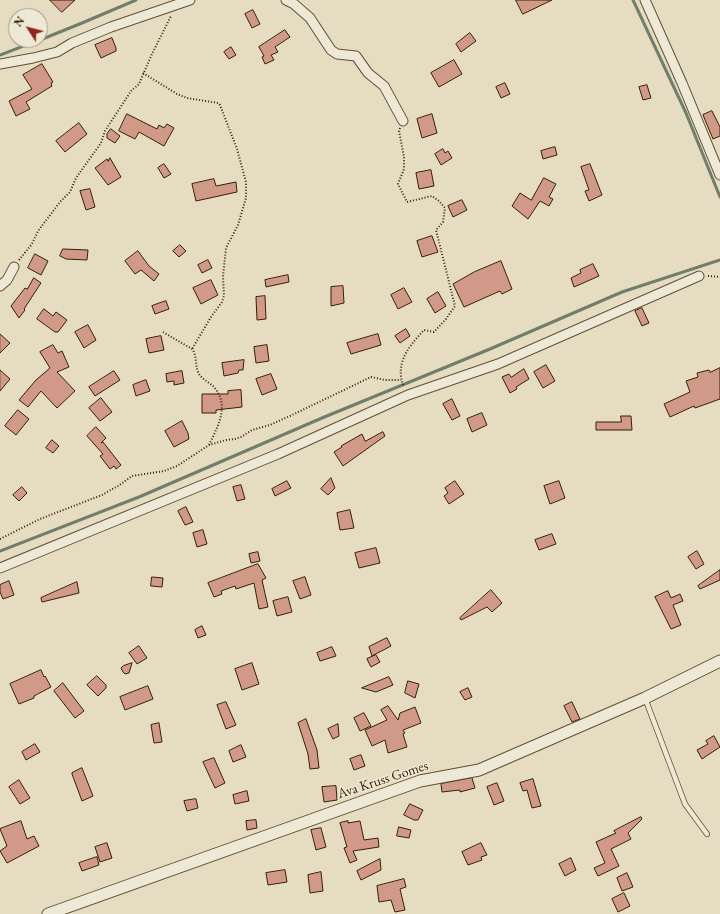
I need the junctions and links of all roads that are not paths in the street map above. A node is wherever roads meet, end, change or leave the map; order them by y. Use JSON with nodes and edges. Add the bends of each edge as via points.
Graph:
{"nodes":[{"id":1,"x":190,"y":0,"type":"edge"},
{"id":2,"x":286,"y":0,"type":"edge"},
{"id":3,"x":645,"y":0,"type":"edge"},
{"id":4,"x":0,"y":64,"type":"edge"},
{"id":5,"x":403,"y":121,"type":"road end"},
{"id":6,"x":720,"y":175,"type":"edge"},
{"id":7,"x":14,"y":267,"type":"road end"},
{"id":8,"x":699,"y":276,"type":"road end"},
{"id":9,"x":0,"y":286,"type":"edge"},
{"id":10,"x":0,"y":568,"type":"edge"},
{"id":11,"x":720,"y":662,"type":"edge"},
{"id":12,"x":645,"y":698,"type":"junction"},
{"id":13,"x":707,"y":834,"type":"dead end"},
{"id":14,"x":48,"y":914,"type":"edge"}],
"edges":[{"from":1,"to":4,"type":"street","via":[[105,29],[57,52]]},
{"from":2,"to":5,"type":"street","via":[[310,18],[331,50],[337,54],[356,56],[368,73],[384,86]]},
{"from":3,"to":6,"type":"street"},
{"from":7,"to":9,"type":"street","via":[[7,280]]},
{"from":8,"to":10,"type":"street","via":[[498,364],[408,395],[278,454]]},
{"from":11,"to":12,"type":"street","name":"Ava Kruss Gomes"},
{"from":12,"to":13,"type":"lane","via":[[685,804]]},
{"from":12,"to":14,"type":"street","name":"Ava Kruss Gomes","via":[[479,770],[420,781]]}]}
